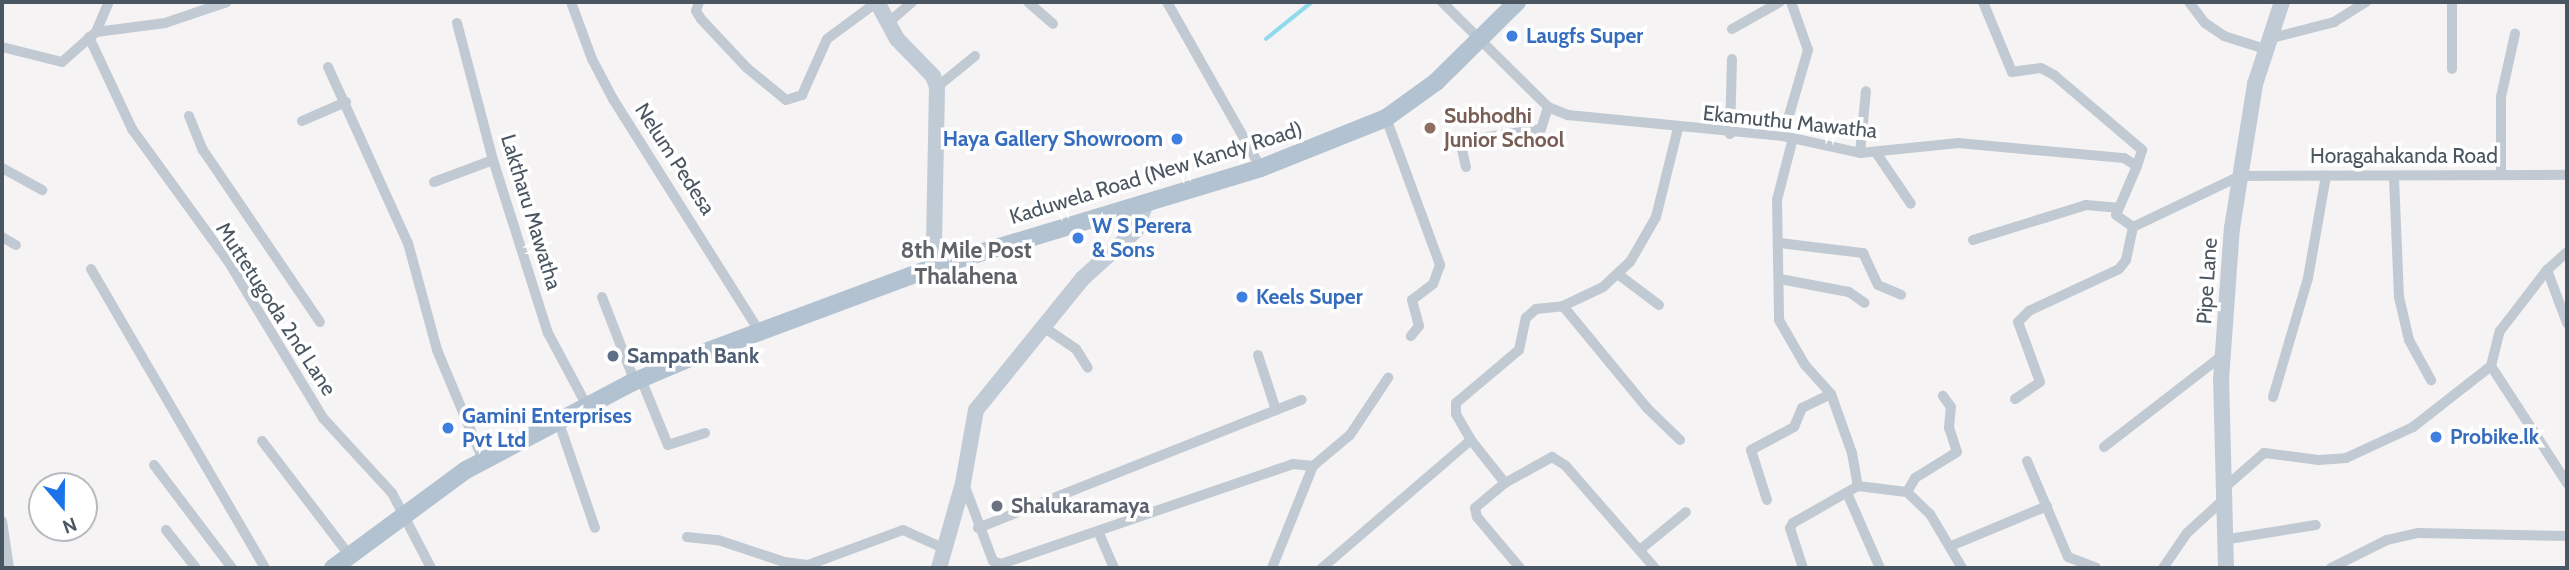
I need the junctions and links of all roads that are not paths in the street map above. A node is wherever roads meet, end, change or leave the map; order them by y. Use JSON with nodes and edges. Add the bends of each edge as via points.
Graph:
{"nodes":[{"id":1,"x":109,"y":2,"type":"edge"},
{"id":2,"x":571,"y":2,"type":"edge"},
{"id":3,"x":699,"y":2,"type":"edge"},
{"id":4,"x":877,"y":2,"type":"edge"},
{"id":5,"x":912,"y":2,"type":"edge"},
{"id":6,"x":1028,"y":2,"type":"edge"},
{"id":7,"x":1167,"y":2,"type":"edge"},
{"id":8,"x":1442,"y":2,"type":"edge"},
{"id":9,"x":1517,"y":2,"type":"edge"},
{"id":10,"x":1780,"y":2,"type":"edge"},
{"id":11,"x":1790,"y":2,"type":"edge"},
{"id":12,"x":1983,"y":2,"type":"edge"},
{"id":13,"x":2189,"y":2,"type":"edge"},
{"id":14,"x":2282,"y":2,"type":"edge"},
{"id":15,"x":2366,"y":2,"type":"edge"},
{"id":16,"x":2452,"y":2,"type":"edge"},
{"id":17,"x":222,"y":3,"type":"edge"},
{"id":18,"x":457,"y":23,"type":"dead end"},
{"id":19,"x":888,"y":23,"type":"junction"},
{"id":20,"x":1053,"y":24,"type":"dead end"},
{"id":21,"x":1732,"y":29,"type":"dead end"},
{"id":22,"x":2515,"y":34,"type":"dead end"},
{"id":23,"x":92,"y":35,"type":"junction"},
{"id":24,"x":1479,"y":42,"type":"junction"},
{"id":25,"x":2266,"y":44,"type":"junction"},
{"id":26,"x":2,"y":47,"type":"edge"},
{"id":27,"x":975,"y":56,"type":"dead end"},
{"id":28,"x":1732,"y":59,"type":"dead end"},
{"id":29,"x":328,"y":67,"type":"dead end"},
{"id":30,"x":2452,"y":69,"type":"dead end"},
{"id":31,"x":937,"y":86,"type":"junction"},
{"id":32,"x":1866,"y":91,"type":"dead end"},
{"id":33,"x":346,"y":102,"type":"junction"},
{"id":34,"x":1548,"y":107,"type":"junction"},
{"id":35,"x":189,"y":116,"type":"dead end"},
{"id":36,"x":1386,"y":118,"type":"junction"},
{"id":37,"x":302,"y":121,"type":"dead end"},
{"id":38,"x":1678,"y":128,"type":"junction"},
{"id":39,"x":1730,"y":134,"type":"junction"},
{"id":40,"x":1788,"y":137,"type":"junction"},
{"id":41,"x":1860,"y":153,"type":"junction"},
{"id":42,"x":1878,"y":154,"type":"junction"},
{"id":43,"x":493,"y":159,"type":"junction"},
{"id":44,"x":2137,"y":166,"type":"junction"},
{"id":45,"x":1466,"y":167,"type":"dead end"},
{"id":46,"x":2,"y":168,"type":"edge"},
{"id":47,"x":1261,"y":168,"type":"junction"},
{"id":48,"x":2501,"y":175,"type":"junction"},
{"id":49,"x":2567,"y":175,"type":"edge"},
{"id":50,"x":2240,"y":176,"type":"junction"},
{"id":51,"x":2326,"y":176,"type":"junction"},
{"id":52,"x":2394,"y":178,"type":"junction"},
{"id":53,"x":434,"y":182,"type":"dead end"},
{"id":54,"x":42,"y":190,"type":"dead end"},
{"id":55,"x":1911,"y":204,"type":"dead end"},
{"id":56,"x":1145,"y":205,"type":"junction"},
{"id":57,"x":2118,"y":208,"type":"junction"},
{"id":58,"x":2133,"y":227,"type":"junction"},
{"id":59,"x":2,"y":237,"type":"edge"},
{"id":60,"x":1973,"y":240,"type":"dead end"},
{"id":61,"x":1780,"y":243,"type":"junction"},
{"id":62,"x":16,"y":245,"type":"dead end"},
{"id":63,"x":2567,"y":252,"type":"edge"},
{"id":64,"x":940,"y":265,"type":"junction"},
{"id":65,"x":91,"y":269,"type":"dead end"},
{"id":66,"x":2547,"y":271,"type":"junction"},
{"id":67,"x":1619,"y":275,"type":"junction"},
{"id":68,"x":1780,"y":279,"type":"junction"},
{"id":69,"x":1901,"y":295,"type":"dead end"},
{"id":70,"x":602,"y":297,"type":"dead end"},
{"id":71,"x":1865,"y":303,"type":"dead end"},
{"id":72,"x":1659,"y":305,"type":"dead end"},
{"id":73,"x":1563,"y":306,"type":"junction"},
{"id":74,"x":320,"y":322,"type":"dead end"},
{"id":75,"x":2567,"y":323,"type":"edge"},
{"id":76,"x":1042,"y":326,"type":"junction"},
{"id":77,"x":759,"y":331,"type":"junction"},
{"id":78,"x":1411,"y":336,"type":"dead end"},
{"id":79,"x":1258,"y":355,"type":"dead end"},
{"id":80,"x":2223,"y":355,"type":"junction"},
{"id":81,"x":2491,"y":366,"type":"junction"},
{"id":82,"x":1088,"y":368,"type":"dead end"},
{"id":83,"x":1388,"y":378,"type":"dead end"},
{"id":84,"x":638,"y":380,"type":"junction"},
{"id":85,"x":2431,"y":380,"type":"dead end"},
{"id":86,"x":1831,"y":394,"type":"junction"},
{"id":87,"x":1943,"y":396,"type":"dead end"},
{"id":88,"x":2273,"y":397,"type":"dead end"},
{"id":89,"x":2015,"y":399,"type":"dead end"},
{"id":90,"x":1302,"y":400,"type":"dead end"},
{"id":91,"x":587,"y":406,"type":"junction"},
{"id":92,"x":1276,"y":410,"type":"junction"},
{"id":93,"x":558,"y":420,"type":"junction"},
{"id":94,"x":705,"y":433,"type":"dead end"},
{"id":95,"x":262,"y":440,"type":"dead end"},
{"id":96,"x":1471,"y":440,"type":"junction"},
{"id":97,"x":1680,"y":440,"type":"dead end"},
{"id":98,"x":2104,"y":447,"type":"dead end"},
{"id":99,"x":484,"y":460,"type":"junction"},
{"id":100,"x":2027,"y":461,"type":"dead end"},
{"id":101,"x":154,"y":465,"type":"dead end"},
{"id":102,"x":1313,"y":466,"type":"junction"},
{"id":103,"x":963,"y":483,"type":"junction"},
{"id":104,"x":1505,"y":483,"type":"junction"},
{"id":105,"x":2567,"y":483,"type":"edge"},
{"id":106,"x":1858,"y":486,"type":"junction"},
{"id":107,"x":1907,"y":492,"type":"junction"},
{"id":108,"x":1847,"y":494,"type":"junction"},
{"id":109,"x":2221,"y":496,"type":"junction"},
{"id":110,"x":1767,"y":500,"type":"dead end"},
{"id":111,"x":2048,"y":506,"type":"junction"},
{"id":112,"x":1686,"y":512,"type":"dead end"},
{"id":113,"x":405,"y":516,"type":"junction"},
{"id":114,"x":2,"y":521,"type":"edge"},
{"id":115,"x":2316,"y":525,"type":"dead end"},
{"id":116,"x":595,"y":528,"type":"dead end"},
{"id":117,"x":978,"y":528,"type":"junction"},
{"id":118,"x":166,"y":530,"type":"dead end"},
{"id":119,"x":1098,"y":531,"type":"junction"},
{"id":120,"x":2567,"y":536,"type":"edge"},
{"id":121,"x":687,"y":537,"type":"dead end"},
{"id":122,"x":2223,"y":540,"type":"junction"},
{"id":123,"x":1951,"y":546,"type":"junction"},
{"id":124,"x":943,"y":548,"type":"junction"},
{"id":125,"x":1641,"y":550,"type":"junction"},
{"id":126,"x":350,"y":556,"type":"junction"},
{"id":127,"x":994,"y":565,"type":"edge"},
{"id":128,"x":9,"y":568,"type":"edge"},
{"id":129,"x":196,"y":568,"type":"edge"},
{"id":130,"x":232,"y":568,"type":"edge"},
{"id":131,"x":265,"y":568,"type":"edge"},
{"id":132,"x":333,"y":568,"type":"edge"},
{"id":133,"x":431,"y":568,"type":"edge"},
{"id":134,"x":939,"y":568,"type":"edge"},
{"id":135,"x":1114,"y":568,"type":"edge"},
{"id":136,"x":1272,"y":568,"type":"edge"},
{"id":137,"x":1322,"y":568,"type":"edge"},
{"id":138,"x":1520,"y":568,"type":"edge"},
{"id":139,"x":1655,"y":568,"type":"edge"},
{"id":140,"x":1803,"y":568,"type":"edge"},
{"id":141,"x":1880,"y":568,"type":"edge"},
{"id":142,"x":1962,"y":568,"type":"edge"},
{"id":143,"x":2096,"y":568,"type":"edge"},
{"id":144,"x":2163,"y":568,"type":"edge"},
{"id":145,"x":2226,"y":568,"type":"edge"},
{"id":146,"x":2331,"y":568,"type":"edge"}],
"edges":[{"from":1,"to":23,"type":"street"},
{"from":2,"to":77,"type":"street","name":"Nelum Pedesa","via":[[613,99]]},
{"from":3,"to":4,"type":"street","via":[[696,11],[701,19],[747,68],[786,100],[802,95],[827,39]]},
{"from":4,"to":19,"type":"street"},
{"from":5,"to":19,"type":"street"},
{"from":6,"to":20,"type":"street"},
{"from":7,"to":47,"type":"street"},
{"from":8,"to":24,"type":"street","name":"Ekamuthu Mawatha"},
{"from":9,"to":24,"type":"main road","name":"Kaduwela Road (New Kandy Road)"},
{"from":10,"to":21,"type":"street"},
{"from":11,"to":40,"type":"street","via":[[1808,50]]},
{"from":12,"to":44,"type":"street","via":[[2012,72],[2041,68],[2054,75],[2142,150]]},
{"from":13,"to":25,"type":"street","via":[[2205,23],[2224,36]]},
{"from":14,"to":25,"type":"street","name":"Pipe Lane"},
{"from":15,"to":25,"type":"street","via":[[2334,22]]},
{"from":16,"to":30,"type":"street"},
{"from":17,"to":23,"type":"street","via":[[165,23]]},
{"from":18,"to":43,"type":"street","name":"Laktharu Mawatha"},
{"from":19,"to":31,"type":"street"},
{"from":22,"to":48,"type":"street","via":[[2501,97]]},
{"from":23,"to":26,"type":"street","via":[[62,62]]},
{"from":23,"to":113,"type":"street","name":"Muttetugoda 2nd Lane","via":[[132,130],[228,261],[323,418],[388,488]]},
{"from":24,"to":34,"type":"street","name":"Ekamuthu Mawatha"},
{"from":24,"to":36,"type":"main road","name":"Kaduwela Road (New Kandy Road)","via":[[1436,82]]},
{"from":25,"to":50,"type":"street","name":"Pipe Lane"},
{"from":27,"to":31,"type":"street"},
{"from":28,"to":39,"type":"street"},
{"from":29,"to":33,"type":"street"},
{"from":31,"to":64,"type":"street","via":[[934,243]]},
{"from":32,"to":41,"type":"street"},
{"from":33,"to":37,"type":"street"},
{"from":33,"to":99,"type":"street","via":[[408,243],[437,350]]},
{"from":34,"to":38,"type":"street","name":"Ekamuthu Mawatha","via":[[1568,115]]},
{"from":34,"to":45,"type":"street","via":[[1541,129],[1460,141]]},
{"from":35,"to":74,"type":"street","via":[[204,150]]},
{"from":36,"to":47,"type":"main road","name":"Kaduwela Road (New Kandy Road)"},
{"from":36,"to":78,"type":"street","via":[[1440,265],[1433,284],[1412,300],[1419,326]]},
{"from":38,"to":39,"type":"street","name":"Ekamuthu Mawatha"},
{"from":38,"to":67,"type":"street","via":[[1656,218]]},
{"from":39,"to":40,"type":"street","name":"Ekamuthu Mawatha"},
{"from":40,"to":41,"type":"street","name":"Ekamuthu Mawatha"},
{"from":40,"to":61,"type":"street","via":[[1777,200]]},
{"from":41,"to":42,"type":"street","name":"Ekamuthu Mawatha"},
{"from":42,"to":44,"type":"street","name":"Ekamuthu Mawatha","via":[[1919,144],[1958,143],[2124,158]]},
{"from":42,"to":55,"type":"street"},
{"from":43,"to":53,"type":"street"},
{"from":43,"to":91,"type":"street","name":"Laktharu Mawatha","via":[[548,332]]},
{"from":44,"to":57,"type":"street"},
{"from":46,"to":54,"type":"street"},
{"from":47,"to":56,"type":"main road","name":"Kaduwela Road (New Kandy Road)"},
{"from":48,"to":49,"type":"street","name":"Horagahakanda Road"},
{"from":48,"to":52,"type":"street","name":"Horagahakanda Road"},
{"from":50,"to":51,"type":"street","name":"Horagahakanda Road"},
{"from":50,"to":58,"type":"street"},
{"from":50,"to":80,"type":"street","name":"Pipe Lane"},
{"from":51,"to":52,"type":"street","name":"Horagahakanda Road"},
{"from":51,"to":88,"type":"street","via":[[2308,278]]},
{"from":52,"to":85,"type":"street","via":[[2399,297],[2409,340]]},
{"from":56,"to":64,"type":"main road","name":"Kaduwela Road (New Kandy Road)"},
{"from":56,"to":76,"type":"street","via":[[1136,230],[1082,279]]},
{"from":57,"to":58,"type":"street","via":[[2118,218]]},
{"from":57,"to":60,"type":"street","via":[[2085,205]]},
{"from":58,"to":89,"type":"street","via":[[2119,270],[2029,312],[2018,322],[2040,382]]},
{"from":59,"to":62,"type":"street"},
{"from":61,"to":68,"type":"street"},
{"from":61,"to":69,"type":"street","via":[[1863,253],[1878,285]]},
{"from":63,"to":66,"type":"street"},
{"from":64,"to":77,"type":"main road","name":"Kaduwela Road (New Kandy Road)"},
{"from":65,"to":131,"type":"street"},
{"from":66,"to":75,"type":"street"},
{"from":66,"to":81,"type":"street","via":[[2500,331]]},
{"from":67,"to":72,"type":"street"},
{"from":67,"to":73,"type":"street"},
{"from":68,"to":71,"type":"street","via":[[1850,292]]},
{"from":68,"to":86,"type":"street","via":[[1779,320],[1805,365]]},
{"from":70,"to":84,"type":"street"},
{"from":73,"to":96,"type":"street","via":[[1530,312],[1519,350],[1459,398],[1456,414]]},
{"from":73,"to":97,"type":"street","via":[[1647,408]]},
{"from":76,"to":82,"type":"street","via":[[1076,349]]},
{"from":76,"to":103,"type":"street","via":[[976,410]]},
{"from":77,"to":84,"type":"main road","name":"Kaduwela Road (New Kandy Road)"},
{"from":79,"to":92,"type":"street"},
{"from":80,"to":98,"type":"street"},
{"from":80,"to":109,"type":"street","name":"Pipe Lane"},
{"from":81,"to":105,"type":"street"},
{"from":81,"to":109,"type":"street","via":[[2400,435],[2346,458],[2319,460],[2264,453]]},
{"from":83,"to":102,"type":"street","via":[[1350,435]]},
{"from":84,"to":91,"type":"main road","name":"Kaduwela Road (New Kandy Road)"},
{"from":84,"to":94,"type":"street","via":[[668,444]]},
{"from":86,"to":106,"type":"street","via":[[1852,453]]},
{"from":86,"to":110,"type":"street","via":[[1802,408],[1794,427],[1751,450]]},
{"from":87,"to":107,"type":"street","via":[[1951,407],[1949,428],[1957,452],[1915,478]]},
{"from":90,"to":92,"type":"street"},
{"from":91,"to":93,"type":"main road","name":"Kaduwela Road (New Kandy Road)"},
{"from":92,"to":117,"type":"street"},
{"from":93,"to":99,"type":"main road","name":"Kaduwela Road (New Kandy Road)"},
{"from":93,"to":116,"type":"street"},
{"from":95,"to":126,"type":"street"},
{"from":96,"to":104,"type":"street"},
{"from":96,"to":137,"type":"street"},
{"from":99,"to":113,"type":"main road","name":"Kaduwela Road (New Kandy Road)","via":[[442,485]]},
{"from":100,"to":111,"type":"street"},
{"from":101,"to":130,"type":"street"},
{"from":102,"to":119,"type":"street","via":[[1293,464]]},
{"from":102,"to":136,"type":"street"},
{"from":103,"to":117,"type":"street"},
{"from":103,"to":124,"type":"street"},
{"from":104,"to":125,"type":"street","via":[[1540,461],[1557,458]]},
{"from":104,"to":138,"type":"street","via":[[1478,503],[1474,513]]},
{"from":106,"to":107,"type":"street"},
{"from":106,"to":108,"type":"street"},
{"from":107,"to":123,"type":"street","via":[[1922,504]]},
{"from":108,"to":140,"type":"street","via":[[1790,528]]},
{"from":108,"to":141,"type":"street"},
{"from":109,"to":122,"type":"street","name":"Pipe Lane"},
{"from":109,"to":144,"type":"street"},
{"from":111,"to":123,"type":"street"},
{"from":111,"to":143,"type":"street","via":[[2068,557]]},
{"from":112,"to":125,"type":"street"},
{"from":113,"to":126,"type":"main road","name":"Kaduwela Road (New Kandy Road)"},
{"from":113,"to":133,"type":"street","name":"Muttetugoda 2nd Lane"},
{"from":114,"to":128,"type":"street"},
{"from":115,"to":122,"type":"street"},
{"from":117,"to":127,"type":"street"},
{"from":118,"to":129,"type":"street"},
{"from":119,"to":127,"type":"street"},
{"from":119,"to":135,"type":"street"},
{"from":120,"to":146,"type":"street","via":[[2418,533],[2387,540]]},
{"from":121,"to":124,"type":"street","via":[[719,540],[784,562],[808,565],[903,530]]},
{"from":122,"to":145,"type":"street","name":"Pipe Lane"},
{"from":123,"to":142,"type":"street"},
{"from":124,"to":134,"type":"street"},
{"from":125,"to":139,"type":"street"},
{"from":126,"to":132,"type":"main road","name":"Kaduwela Road (New Kandy Road)"}]}
